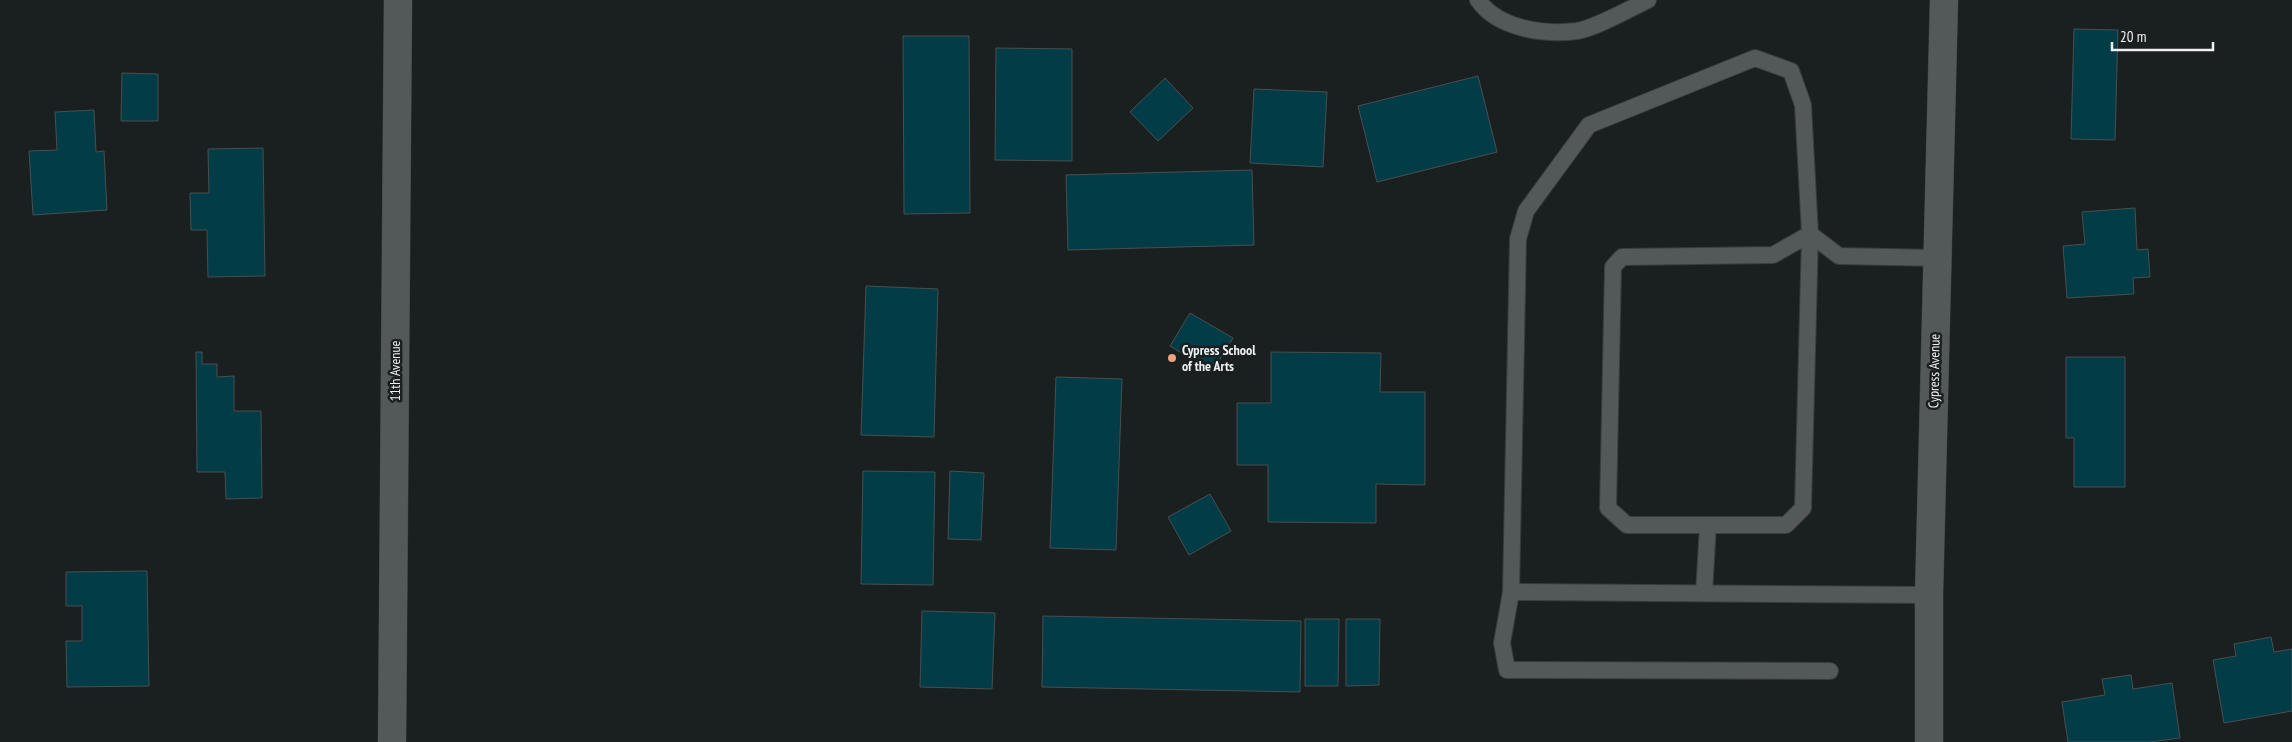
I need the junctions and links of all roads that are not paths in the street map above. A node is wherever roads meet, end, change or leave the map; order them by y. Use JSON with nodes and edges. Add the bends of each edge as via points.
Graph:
{"nodes":[{"id":1,"x":398,"y":0,"type":"edge"},
{"id":2,"x":1478,"y":0,"type":"edge"},
{"id":3,"x":1648,"y":0,"type":"edge"},
{"id":4,"x":1944,"y":0,"type":"edge"},
{"id":5,"x":1810,"y":234,"type":"junction"},
{"id":6,"x":1937,"y":258,"type":"junction"},
{"id":7,"x":1708,"y":525,"type":"junction"},
{"id":8,"x":1512,"y":592,"type":"junction"},
{"id":9,"x":1704,"y":593,"type":"junction"},
{"id":10,"x":1929,"y":595,"type":"junction"},
{"id":11,"x":1830,"y":671,"type":"dead end"},
{"id":12,"x":392,"y":742,"type":"edge"},
{"id":13,"x":1929,"y":742,"type":"edge"}],
"edges":[{"from":1,"to":12,"type":"street","name":"11th Avenue"},
{"from":2,"to":3,"type":"lane","via":[[1483,8],[1503,22],[1539,31],[1578,31]]},
{"from":4,"to":6,"type":"street","name":"Cypress Avenue"},
{"from":5,"to":6,"type":"lane","via":[[1839,256]]},
{"from":5,"to":7,"type":"lane","via":[[1803,508],[1786,525]]},
{"from":5,"to":7,"type":"lane","via":[[1773,255],[1622,257],[1613,267],[1608,508],[1628,524]]},
{"from":5,"to":8,"type":"lane","via":[[1803,105],[1791,71],[1755,58],[1589,125],[1526,211],[1518,240]]},
{"from":6,"to":10,"type":"street","name":"Cypress Avenue"},
{"from":7,"to":9,"type":"lane"},
{"from":8,"to":9,"type":"lane"},
{"from":8,"to":11,"type":"lane","via":[[1502,643],[1507,670]]},
{"from":9,"to":10,"type":"lane"},
{"from":10,"to":13,"type":"street","name":"Cypress Avenue"}]}
